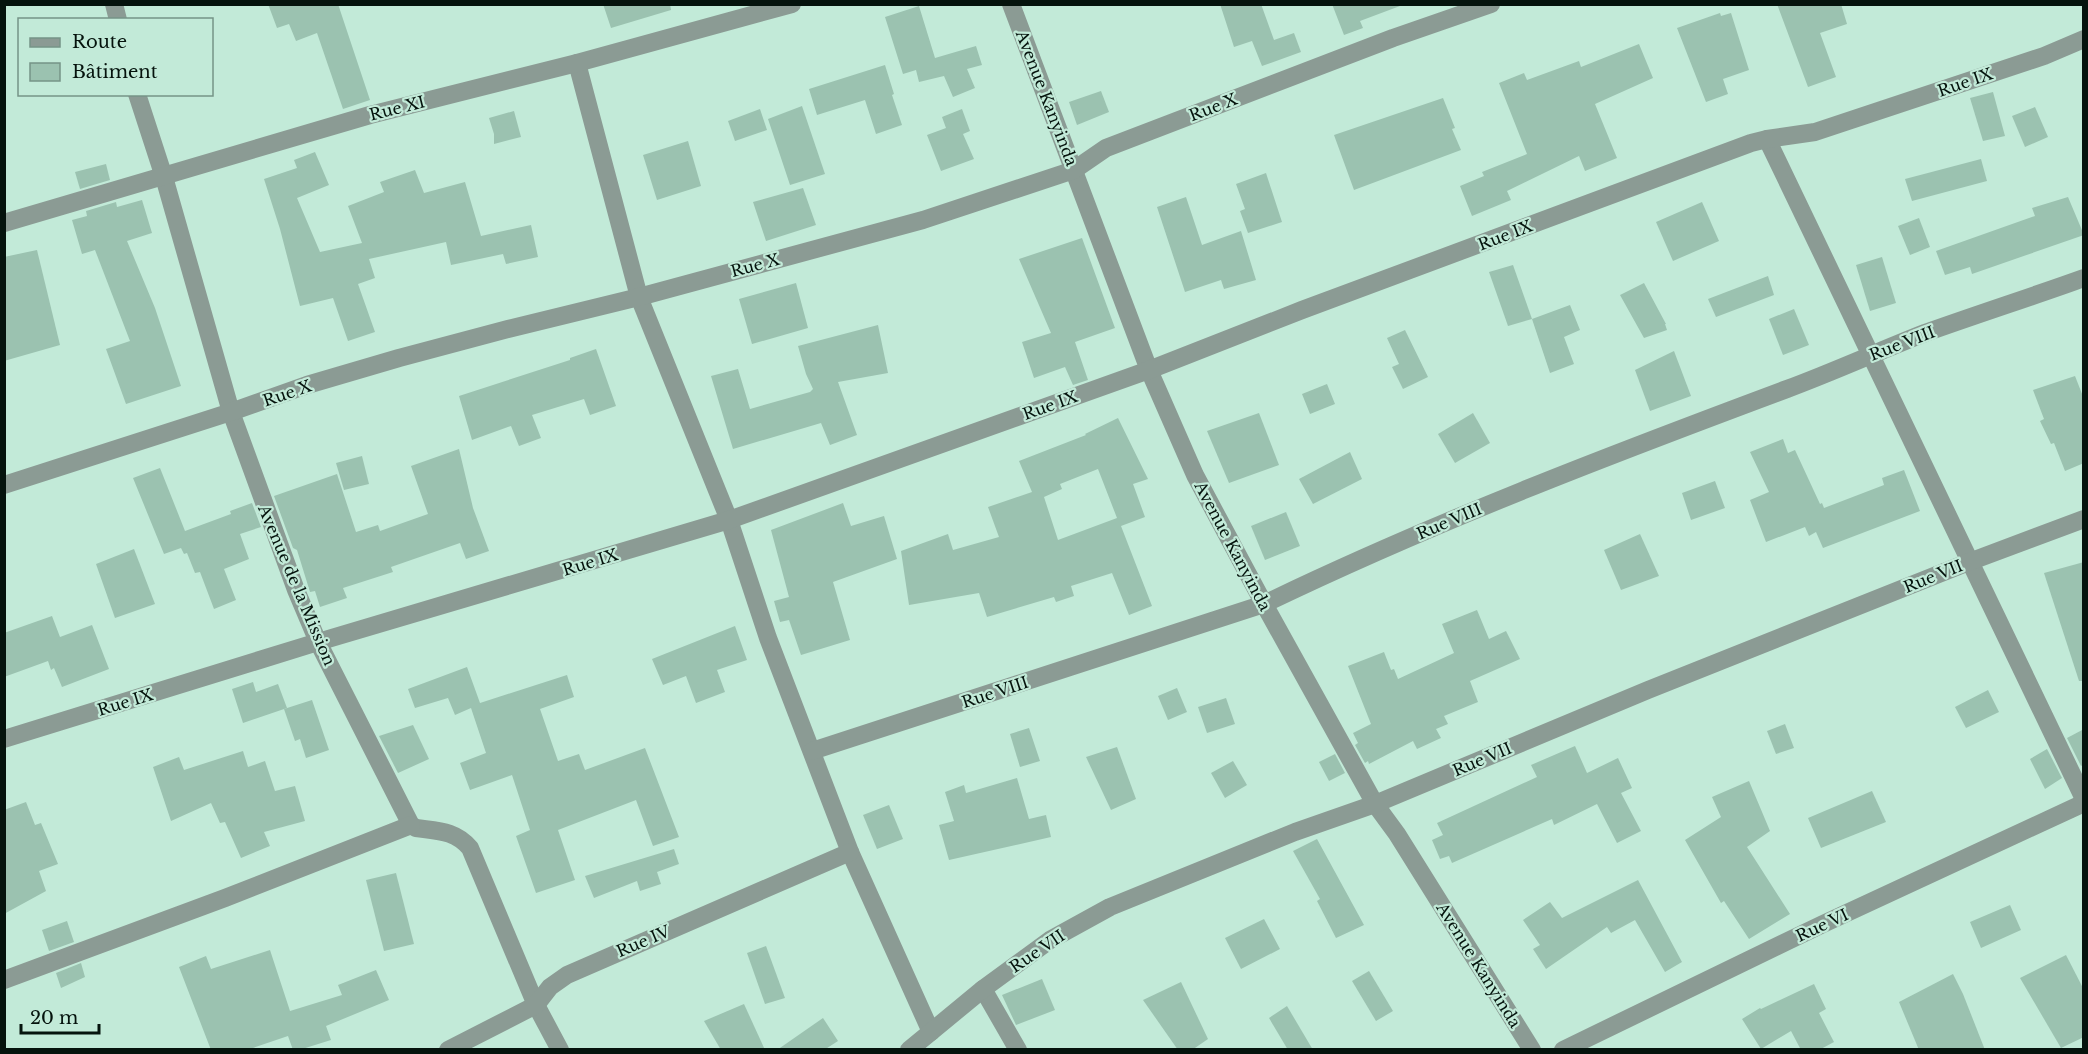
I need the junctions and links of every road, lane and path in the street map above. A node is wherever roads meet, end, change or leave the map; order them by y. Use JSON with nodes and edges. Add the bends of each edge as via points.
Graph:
{"nodes":[{"id":1,"x":792,"y":4,"type":"edge"},
{"id":2,"x":1011,"y":4,"type":"edge"},
{"id":3,"x":1491,"y":4,"type":"edge"},
{"id":4,"x":2084,"y":39,"type":"edge"},
{"id":5,"x":577,"y":63,"type":"junction"},
{"id":6,"x":138,"y":96,"type":"edge"},
{"id":7,"x":1767,"y":139,"type":"junction"},
{"id":8,"x":1074,"y":170,"type":"junction"},
{"id":9,"x":164,"y":177,"type":"junction"},
{"id":10,"x":4,"y":223,"type":"edge"},
{"id":11,"x":2084,"y":278,"type":"edge"},
{"id":12,"x":639,"y":297,"type":"junction"},
{"id":13,"x":1871,"y":355,"type":"junction"},
{"id":14,"x":1149,"y":370,"type":"junction"},
{"id":15,"x":231,"y":412,"type":"junction"},
{"id":16,"x":4,"y":485,"type":"edge"},
{"id":17,"x":2084,"y":519,"type":"edge"},
{"id":18,"x":729,"y":520,"type":"junction"},
{"id":19,"x":1969,"y":562,"type":"junction"},
{"id":20,"x":1264,"y":604,"type":"junction"},
{"id":21,"x":318,"y":642,"type":"junction"},
{"id":22,"x":4,"y":739,"type":"edge"},
{"id":23,"x":812,"y":751,"type":"junction"},
{"id":24,"x":2084,"y":801,"type":"edge"},
{"id":25,"x":1375,"y":804,"type":"junction"},
{"id":26,"x":411,"y":825,"type":"junction"},
{"id":27,"x":850,"y":852,"type":"junction"},
{"id":28,"x":4,"y":980,"type":"edge"},
{"id":29,"x":983,"y":990,"type":"junction"},
{"id":30,"x":536,"y":1005,"type":"junction"},
{"id":31,"x":931,"y":1032,"type":"junction"},
{"id":32,"x":448,"y":1050,"type":"edge"},
{"id":33,"x":560,"y":1050,"type":"edge"},
{"id":34,"x":909,"y":1050,"type":"edge"},
{"id":35,"x":1018,"y":1050,"type":"edge"},
{"id":36,"x":1532,"y":1050,"type":"edge"},
{"id":37,"x":1563,"y":1050,"type":"edge"}],
"edges":[{"from":1,"to":5,"type":"street","name":"Rue XI"},
{"from":2,"to":8,"type":"street","name":"Avenue Kanyinda"},
{"from":3,"to":8,"type":"street","name":"Rue X","via":[[1106,148]]},
{"from":4,"to":7,"type":"street","name":"Rue IX","via":[[1815,132]]},
{"from":5,"to":9,"type":"street","name":"Rue XI","via":[[369,115]]},
{"from":5,"to":12,"type":"street"},
{"from":6,"to":9,"type":"street","name":"Avenue de la Mission"},
{"from":7,"to":13,"type":"street"},
{"from":7,"to":14,"type":"street","name":"Rue IX"},
{"from":8,"to":12,"type":"street","name":"Rue X","via":[[923,220]]},
{"from":8,"to":14,"type":"street","name":"Avenue Kanyinda"},
{"from":9,"to":10,"type":"street","name":"Rue XI"},
{"from":9,"to":15,"type":"street","name":"Avenue de la Mission"},
{"from":11,"to":13,"type":"street","name":"Rue VIII"},
{"from":12,"to":15,"type":"street","name":"Rue X","via":[[399,358]]},
{"from":12,"to":18,"type":"street"},
{"from":13,"to":19,"type":"street"},
{"from":13,"to":20,"type":"street","name":"Rue VIII","via":[[1444,522]]},
{"from":14,"to":18,"type":"street","name":"Rue IX"},
{"from":14,"to":20,"type":"street","name":"Avenue Kanyinda","via":[[1195,474]]},
{"from":15,"to":16,"type":"street","name":"Rue X"},
{"from":15,"to":21,"type":"street","name":"Avenue de la Mission"},
{"from":17,"to":19,"type":"street","name":"Rue VII"},
{"from":18,"to":21,"type":"street","name":"Rue IX"},
{"from":18,"to":23,"type":"street","via":[[768,638]]},
{"from":19,"to":24,"type":"street"},
{"from":19,"to":25,"type":"street","name":"Rue VII"},
{"from":20,"to":23,"type":"street","name":"Rue VIII"},
{"from":20,"to":25,"type":"street","name":"Avenue Kanyinda"},
{"from":21,"to":22,"type":"street","name":"Rue IX"},
{"from":21,"to":26,"type":"street","name":"Avenue de la Mission"},
{"from":23,"to":27,"type":"street"},
{"from":24,"to":37,"type":"street","name":"Rue VI"},
{"from":25,"to":29,"type":"street","name":"Rue VII","via":[[1110,907],[1050,940]]},
{"from":25,"to":36,"type":"street","name":"Avenue Kanyinda"},
{"from":26,"to":28,"type":"street"},
{"from":26,"to":30,"type":"street","via":[[450,833],[470,848]]},
{"from":27,"to":30,"type":"street","name":"Rue IV","via":[[567,975],[550,987]]},
{"from":27,"to":31,"type":"street"},
{"from":29,"to":31,"type":"street","name":"Rue VII"},
{"from":29,"to":35,"type":"street"},
{"from":30,"to":32,"type":"street","name":"Rue IV"},
{"from":30,"to":33,"type":"street"},
{"from":31,"to":34,"type":"street","name":"Rue VII"}]}
